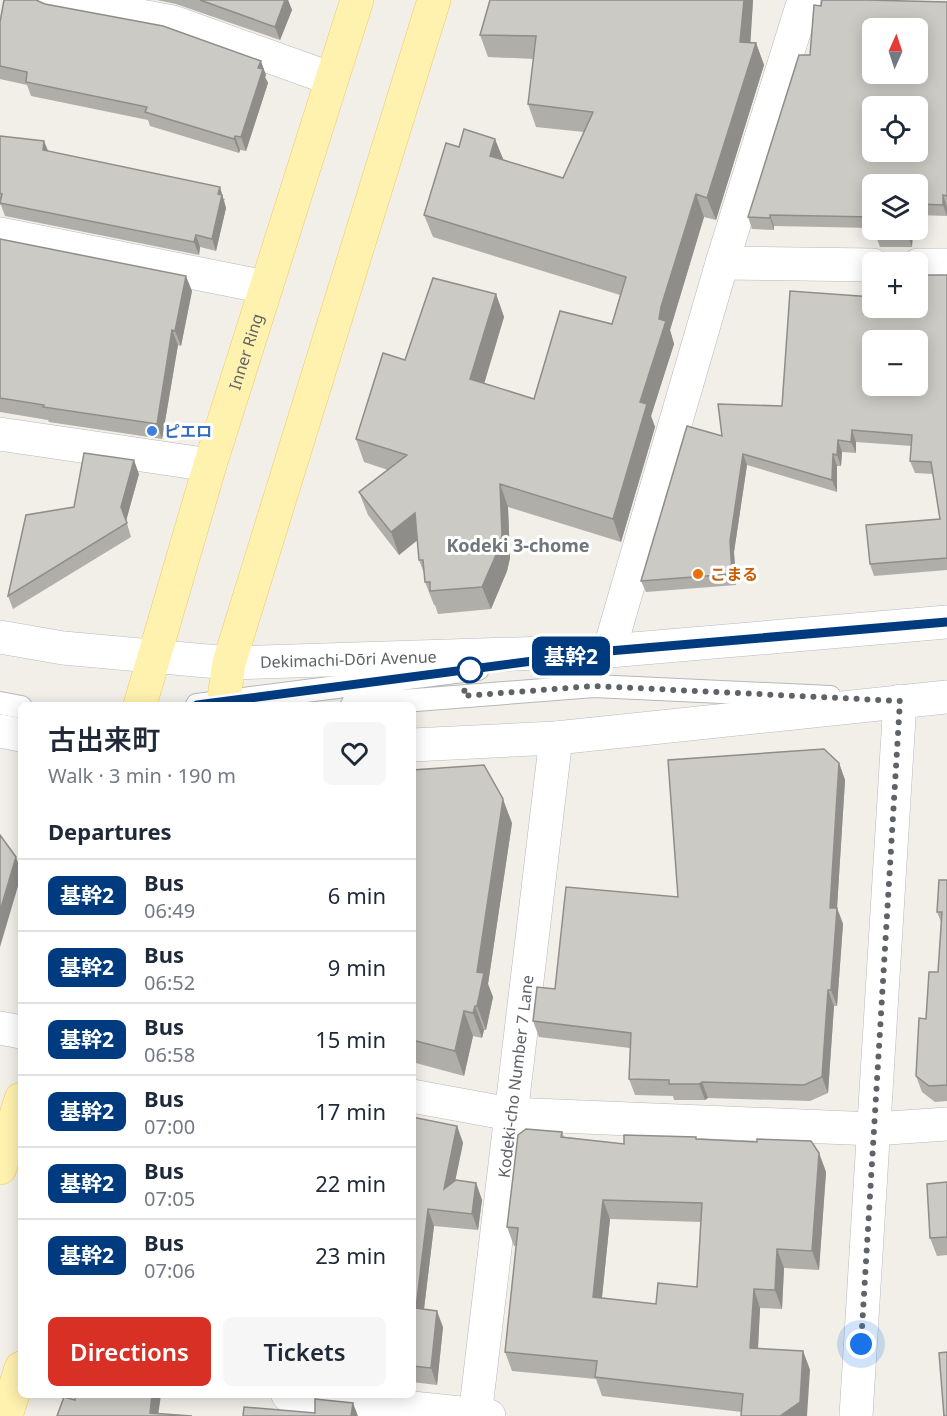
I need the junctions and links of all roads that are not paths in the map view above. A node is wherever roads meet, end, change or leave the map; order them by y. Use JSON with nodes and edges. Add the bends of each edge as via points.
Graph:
{"nodes":[{"id":1,"x":54,"y":0,"type":"edge"},
{"id":2,"x":357,"y":0,"type":"edge"},
{"id":3,"x":434,"y":0,"type":"edge"},
{"id":4,"x":804,"y":0,"type":"edge"},
{"id":5,"x":332,"y":79,"type":"junction"},
{"id":6,"x":0,"y":234,"type":"edge"},
{"id":7,"x":722,"y":263,"type":"junction"},
{"id":8,"x":862,"y":265,"type":"edge"},
{"id":9,"x":928,"y":265,"type":"edge"},
{"id":10,"x":947,"y":265,"type":"edge"},
{"id":11,"x":265,"y":286,"type":"junction"},
{"id":12,"x":0,"y":434,"type":"edge"},
{"id":13,"x":210,"y":465,"type":"junction"},
{"id":14,"x":947,"y":622,"type":"edge"},
{"id":15,"x":0,"y":638,"type":"edge"},
{"id":16,"x":609,"y":651,"type":"junction"},
{"id":17,"x":153,"y":658,"type":"junction"},
{"id":18,"x":229,"y":663,"type":"junction"},
{"id":19,"x":947,"y":697,"type":"edge"},
{"id":20,"x":900,"y":701,"type":"junction"},
{"id":21,"x":141,"y":702,"type":"edge"},
{"id":22,"x":215,"y":702,"type":"edge"},
{"id":23,"x":229,"y":702,"type":"edge"},
{"id":24,"x":390,"y":702,"type":"edge"},
{"id":25,"x":0,"y":703,"type":"edge"},
{"id":26,"x":18,"y":706,"type":"edge"},
{"id":27,"x":0,"y":731,"type":"edge"},
{"id":28,"x":18,"y":734,"type":"edge"},
{"id":29,"x":556,"y":738,"type":"junction"},
{"id":30,"x":416,"y":745,"type":"edge"},
{"id":31,"x":0,"y":1028,"type":"edge"},
{"id":32,"x":18,"y":1031,"type":"edge"},
{"id":33,"x":416,"y":1097,"type":"edge"},
{"id":34,"x":18,"y":1109,"type":"edge"},
{"id":35,"x":510,"y":1114,"type":"junction"},
{"id":36,"x":947,"y":1124,"type":"edge"},
{"id":37,"x":874,"y":1130,"type":"junction"},
{"id":38,"x":0,"y":1168,"type":"edge"},
{"id":39,"x":18,"y":1378,"type":"edge"},
{"id":40,"x":315,"y":1398,"type":"edge"},
{"id":41,"x":6,"y":1416,"type":"edge"},
{"id":42,"x":480,"y":1416,"type":"edge"},
{"id":43,"x":856,"y":1416,"type":"edge"}],
"edges":[{"from":1,"to":5,"type":"street","via":[[173,22]]},
{"from":2,"to":5,"type":"main road","name":"Inner Ring"},
{"from":3,"to":18,"type":"main road"},
{"from":4,"to":7,"type":"street"},
{"from":5,"to":11,"type":"main road","name":"Inner Ring"},
{"from":6,"to":11,"type":"street"},
{"from":7,"to":8,"type":"street"},
{"from":7,"to":16,"type":"street"},
{"from":9,"to":10,"type":"street"},
{"from":11,"to":13,"type":"main road","name":"Inner Ring"},
{"from":12,"to":13,"type":"street"},
{"from":13,"to":17,"type":"main road","name":"Inner Ring"},
{"from":14,"to":16,"type":"street","name":"Dekimachi-Dōri Avenue"},
{"from":15,"to":17,"type":"street","name":"Dekimachi-Dōri Avenue"},
{"from":16,"to":18,"type":"street","name":"Dekimachi-Dōri Avenue"},
{"from":16,"to":23,"type":"lane"},
{"from":17,"to":18,"type":"street","name":"Dekimachi-Dōri Avenue"},
{"from":17,"to":21,"type":"main road","name":"Inner Ring"},
{"from":18,"to":22,"type":"main road"},
{"from":19,"to":20,"type":"street"},
{"from":20,"to":24,"type":"lane","via":[[594,686]]},
{"from":20,"to":29,"type":"street"},
{"from":20,"to":37,"type":"street"},
{"from":25,"to":26,"type":"lane"},
{"from":27,"to":28,"type":"street"},
{"from":29,"to":30,"type":"street"},
{"from":29,"to":35,"type":"street","name":"Kodeki-cho Number 7 Lane"},
{"from":31,"to":32,"type":"street"},
{"from":33,"to":35,"type":"street"},
{"from":34,"to":38,"type":"main road"},
{"from":35,"to":37,"type":"street"},
{"from":35,"to":42,"type":"street","name":"Kodeki-cho Number 7 Lane"},
{"from":36,"to":37,"type":"street"},
{"from":37,"to":43,"type":"street"},
{"from":39,"to":41,"type":"main road"},
{"from":40,"to":42,"type":"street"}]}
